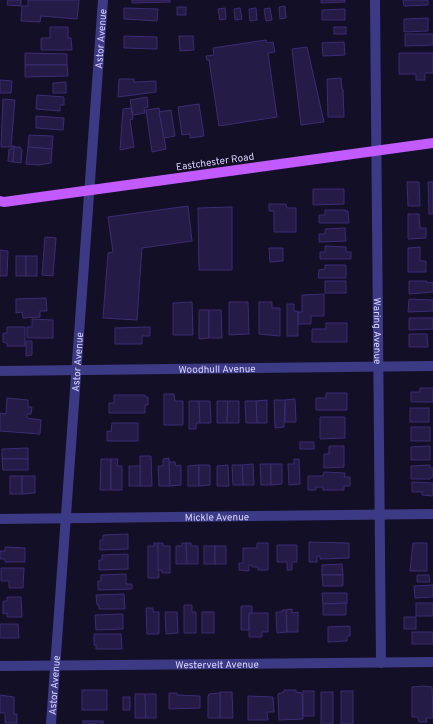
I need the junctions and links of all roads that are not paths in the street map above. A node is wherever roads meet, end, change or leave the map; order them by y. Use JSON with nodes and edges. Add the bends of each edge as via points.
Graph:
{"nodes":[{"id":1,"x":103,"y":0,"type":"edge"},
{"id":2,"x":375,"y":0,"type":"edge"},
{"id":3,"x":433,"y":143,"type":"edge"},
{"id":4,"x":376,"y":150,"type":"junction"},
{"id":5,"x":88,"y":191,"type":"junction"},
{"id":6,"x":0,"y":201,"type":"edge"},
{"id":7,"x":433,"y":366,"type":"edge"},
{"id":8,"x":378,"y":367,"type":"junction"},
{"id":9,"x":75,"y":370,"type":"junction"},
{"id":10,"x":0,"y":371,"type":"edge"},
{"id":11,"x":380,"y":514,"type":"junction"},
{"id":12,"x":433,"y":514,"type":"edge"},
{"id":13,"x":64,"y":518,"type":"junction"},
{"id":14,"x":0,"y":519,"type":"edge"},
{"id":15,"x":433,"y":662,"type":"edge"},
{"id":16,"x":381,"y":663,"type":"junction"},
{"id":17,"x":0,"y":666,"type":"edge"},
{"id":18,"x":55,"y":666,"type":"junction"},
{"id":19,"x":51,"y":724,"type":"edge"}],
"edges":[{"from":1,"to":5,"type":"street","name":"Astor Avenue"},
{"from":2,"to":4,"type":"street","name":"Waring Avenue"},
{"from":3,"to":4,"type":"main road","name":"Eastchester Road"},
{"from":4,"to":5,"type":"main road","name":"Eastchester Road"},
{"from":4,"to":8,"type":"street","name":"Waring Avenue"},
{"from":5,"to":6,"type":"main road","name":"Eastchester Road"},
{"from":5,"to":9,"type":"street","name":"Astor Avenue"},
{"from":7,"to":8,"type":"street","name":"Woodhull Avenue"},
{"from":8,"to":9,"type":"street","name":"Woodhull Avenue"},
{"from":8,"to":11,"type":"street","name":"Waring Avenue"},
{"from":9,"to":10,"type":"street","name":"Woodhull Avenue"},
{"from":9,"to":13,"type":"street","name":"Astor Avenue"},
{"from":11,"to":12,"type":"street","name":"Mickle Avenue"},
{"from":11,"to":13,"type":"street","name":"Mickle Avenue"},
{"from":11,"to":16,"type":"street","name":"Waring Avenue"},
{"from":13,"to":14,"type":"street","name":"Mickle Avenue"},
{"from":13,"to":18,"type":"street","name":"Astor Avenue"},
{"from":15,"to":16,"type":"street","name":"Westervelt Avenue"},
{"from":16,"to":18,"type":"street","name":"Westervelt Avenue"},
{"from":17,"to":18,"type":"street","name":"Westervelt Avenue"},
{"from":18,"to":19,"type":"street","name":"Astor Avenue"}]}
